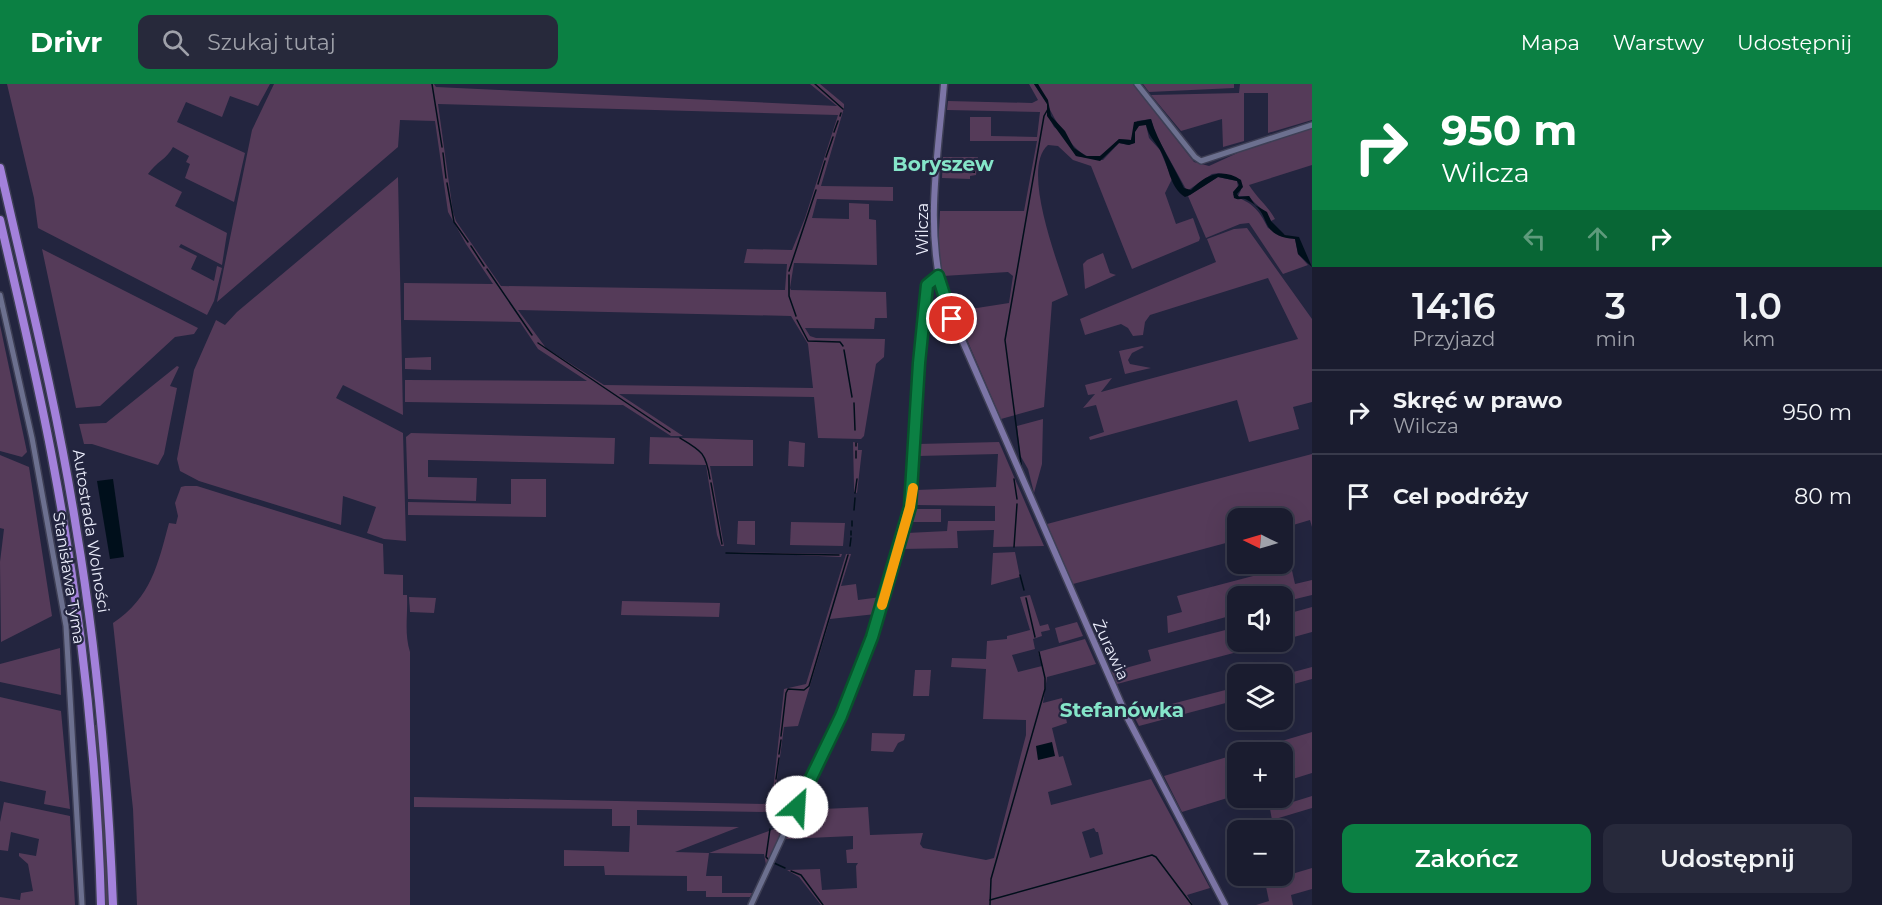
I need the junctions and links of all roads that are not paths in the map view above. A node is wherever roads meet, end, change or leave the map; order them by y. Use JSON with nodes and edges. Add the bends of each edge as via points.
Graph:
{"nodes":[{"id":1,"x":944,"y":84,"type":"edge"},
{"id":2,"x":1137,"y":84,"type":"edge"},
{"id":3,"x":1312,"y":125,"type":"edge"},
{"id":4,"x":0,"y":168,"type":"edge"},
{"id":5,"x":0,"y":220,"type":"edge"},
{"id":6,"x":938,"y":276,"type":"junction"},
{"id":7,"x":0,"y":295,"type":"edge"},
{"id":8,"x":1001,"y":433,"type":"joint"},
{"id":9,"x":82,"y":905,"type":"edge"},
{"id":10,"x":101,"y":905,"type":"edge"},
{"id":11,"x":113,"y":905,"type":"edge"},
{"id":12,"x":751,"y":905,"type":"edge"},
{"id":13,"x":1225,"y":905,"type":"edge"}],
"edges":[{"from":1,"to":6,"type":"main road","name":"Wilcza","via":[[933,226]]},
{"from":2,"to":3,"type":"street","via":[[1202,161]]},
{"from":4,"to":11,"type":"highway","name":"Autostrada Wolności","via":[[55,410],[76,526],[100,707]]},
{"from":5,"to":10,"type":"highway","name":"Autostrada Wolności","via":[[44,412],[74,584],[93,758]]},
{"from":6,"to":8,"type":"main road","name":"Wilcza"},
{"from":6,"to":12,"type":"street","via":[[927,286],[913,491],[907,517],[861,667]]},
{"from":7,"to":9,"type":"street","name":"Stanisława Tyma","via":[[32,438],[66,626]]},
{"from":8,"to":13,"type":"main road","name":"Żurawia","via":[[1122,705]]}]}
